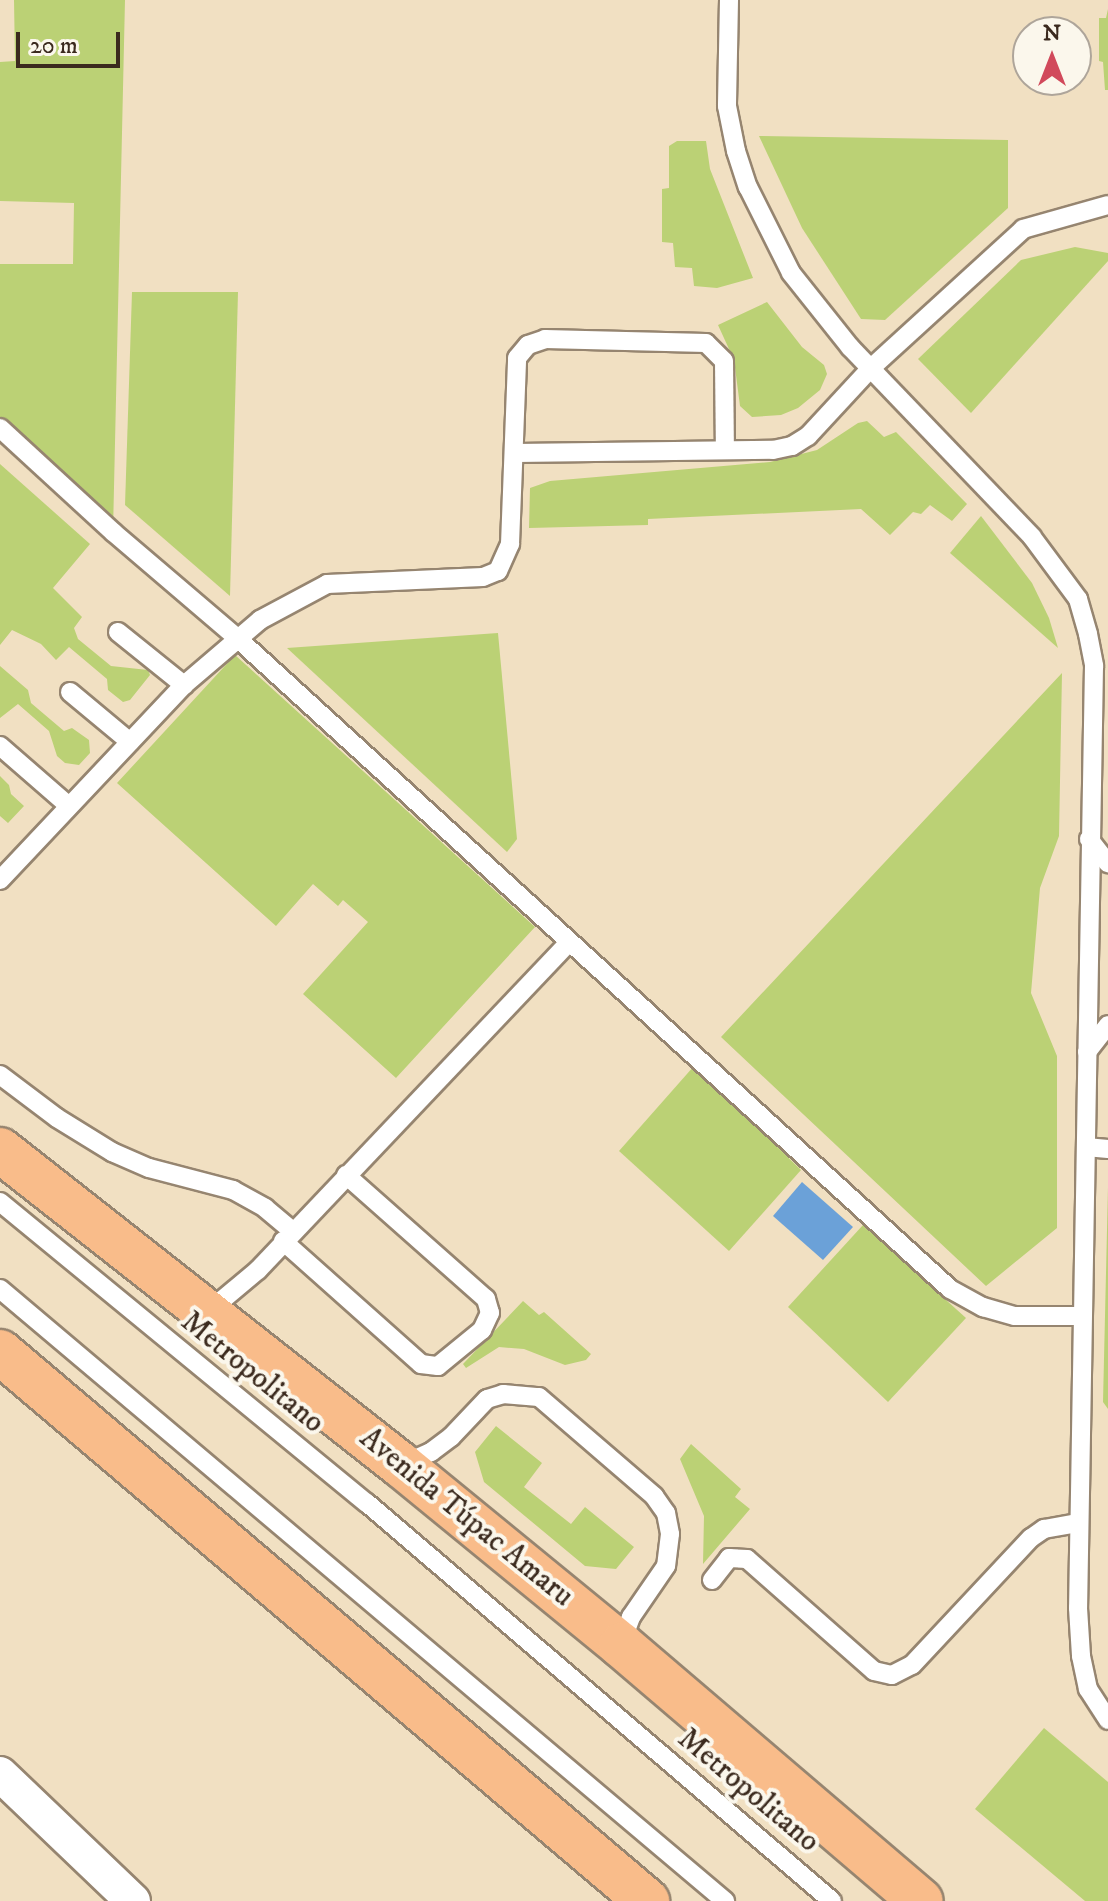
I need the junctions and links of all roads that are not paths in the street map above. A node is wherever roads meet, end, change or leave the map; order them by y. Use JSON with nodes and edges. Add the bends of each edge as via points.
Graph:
{"nodes":[{"id":1,"x":729,"y":0,"type":"edge"},
{"id":2,"x":1108,"y":205,"type":"edge"},
{"id":3,"x":871,"y":368,"type":"junction"},
{"id":4,"x":0,"y":428,"type":"edge"},
{"id":5,"x":725,"y":450,"type":"junction"},
{"id":6,"x":516,"y":453,"type":"junction"},
{"id":7,"x":118,"y":632,"type":"dead end"},
{"id":8,"x":236,"y":637,"type":"junction"},
{"id":9,"x":184,"y":685,"type":"junction"},
{"id":10,"x":70,"y":692,"type":"dead end"},
{"id":11,"x":130,"y":742,"type":"junction"},
{"id":12,"x":0,"y":746,"type":"edge"},
{"id":13,"x":69,"y":806,"type":"junction"},
{"id":14,"x":1089,"y":839,"type":"junction"},
{"id":15,"x":1108,"y":863,"type":"edge"},
{"id":16,"x":0,"y":880,"type":"edge"},
{"id":17,"x":569,"y":942,"type":"junction"},
{"id":18,"x":1108,"y":1025,"type":"edge"},
{"id":19,"x":1087,"y":1052,"type":"junction"},
{"id":20,"x":0,"y":1075,"type":"edge"},
{"id":21,"x":1086,"y":1147,"type":"junction"},
{"id":22,"x":1108,"y":1149,"type":"edge"},
{"id":23,"x":0,"y":1150,"type":"edge"},
{"id":24,"x":346,"y":1175,"type":"junction"},
{"id":25,"x":0,"y":1202,"type":"edge"},
{"id":26,"x":288,"y":1236,"type":"junction"},
{"id":27,"x":0,"y":1289,"type":"edge"},
{"id":28,"x":209,"y":1311,"type":"junction"},
{"id":29,"x":1081,"y":1316,"type":"junction"},
{"id":30,"x":0,"y":1352,"type":"edge"},
{"id":31,"x":401,"y":1465,"type":"junction"},
{"id":32,"x":1078,"y":1523,"type":"junction"},
{"id":33,"x":712,"y":1580,"type":"dead end"},
{"id":34,"x":621,"y":1645,"type":"junction"},
{"id":35,"x":1108,"y":1720,"type":"edge"},
{"id":36,"x":0,"y":1774,"type":"edge"},
{"id":37,"x":133,"y":1901,"type":"edge"},
{"id":38,"x":647,"y":1901,"type":"edge"},
{"id":39,"x":725,"y":1901,"type":"edge"},
{"id":40,"x":832,"y":1901,"type":"edge"},
{"id":41,"x":921,"y":1901,"type":"edge"}],
"edges":[{"from":1,"to":3,"type":"lane","via":[[727,106],[748,187],[791,273]]},
{"from":2,"to":3,"type":"lane","via":[[1023,229]]},
{"from":3,"to":5,"type":"lane","via":[[808,436],[792,446]]},
{"from":3,"to":14,"type":"lane","via":[[1032,537],[1078,599],[1094,666]]},
{"from":4,"to":8,"type":"lane"},
{"from":5,"to":6,"type":"lane"},
{"from":5,"to":6,"type":"lane","via":[[725,370],[714,348],[697,341],[545,339],[528,345],[517,358]]},
{"from":6,"to":8,"type":"lane","via":[[510,544],[498,571],[483,577],[327,584]]},
{"from":7,"to":9,"type":"lane"},
{"from":8,"to":9,"type":"lane"},
{"from":8,"to":17,"type":"lane"},
{"from":9,"to":11,"type":"lane"},
{"from":10,"to":11,"type":"lane"},
{"from":11,"to":13,"type":"lane"},
{"from":12,"to":13,"type":"lane"},
{"from":13,"to":16,"type":"lane"},
{"from":14,"to":15,"type":"lane"},
{"from":14,"to":19,"type":"lane"},
{"from":17,"to":24,"type":"lane"},
{"from":17,"to":29,"type":"lane","via":[[950,1289],[1015,1316]]},
{"from":18,"to":19,"type":"lane"},
{"from":19,"to":21,"type":"lane"},
{"from":20,"to":26,"type":"lane","via":[[112,1152],[149,1168],[233,1190],[265,1208]]},
{"from":21,"to":22,"type":"lane"},
{"from":21,"to":29,"type":"lane"},
{"from":23,"to":28,"type":"main road","name":"Avenida Túpac Amaru"},
{"from":24,"to":26,"type":"lane"},
{"from":24,"to":26,"type":"lane","via":[[486,1299],[490,1313],[482,1330],[438,1366],[421,1364]]},
{"from":25,"to":40,"type":"lane","name":"Metropolitano","via":[[367,1503]]},
{"from":26,"to":28,"type":"lane","via":[[258,1270]]},
{"from":27,"to":39,"type":"lane"},
{"from":28,"to":31,"type":"main road","name":"Avenida Túpac Amaru"},
{"from":29,"to":32,"type":"lane"},
{"from":30,"to":38,"type":"main road"},
{"from":31,"to":34,"type":"main road","name":"Avenida Túpac Amaru"},
{"from":31,"to":34,"type":"lane","via":[[451,1437],[487,1399],[503,1394],[539,1397],[654,1496],[666,1513],[666,1566],[631,1617]]},
{"from":32,"to":33,"type":"lane","via":[[1053,1526],[1031,1538],[912,1665],[892,1675],[874,1671],[747,1559],[729,1558]]},
{"from":32,"to":35,"type":"lane","via":[[1081,1656],[1088,1689]]},
{"from":34,"to":41,"type":"main road","name":"Avenida Túpac Amaru"},
{"from":36,"to":37,"type":"street"}]}
